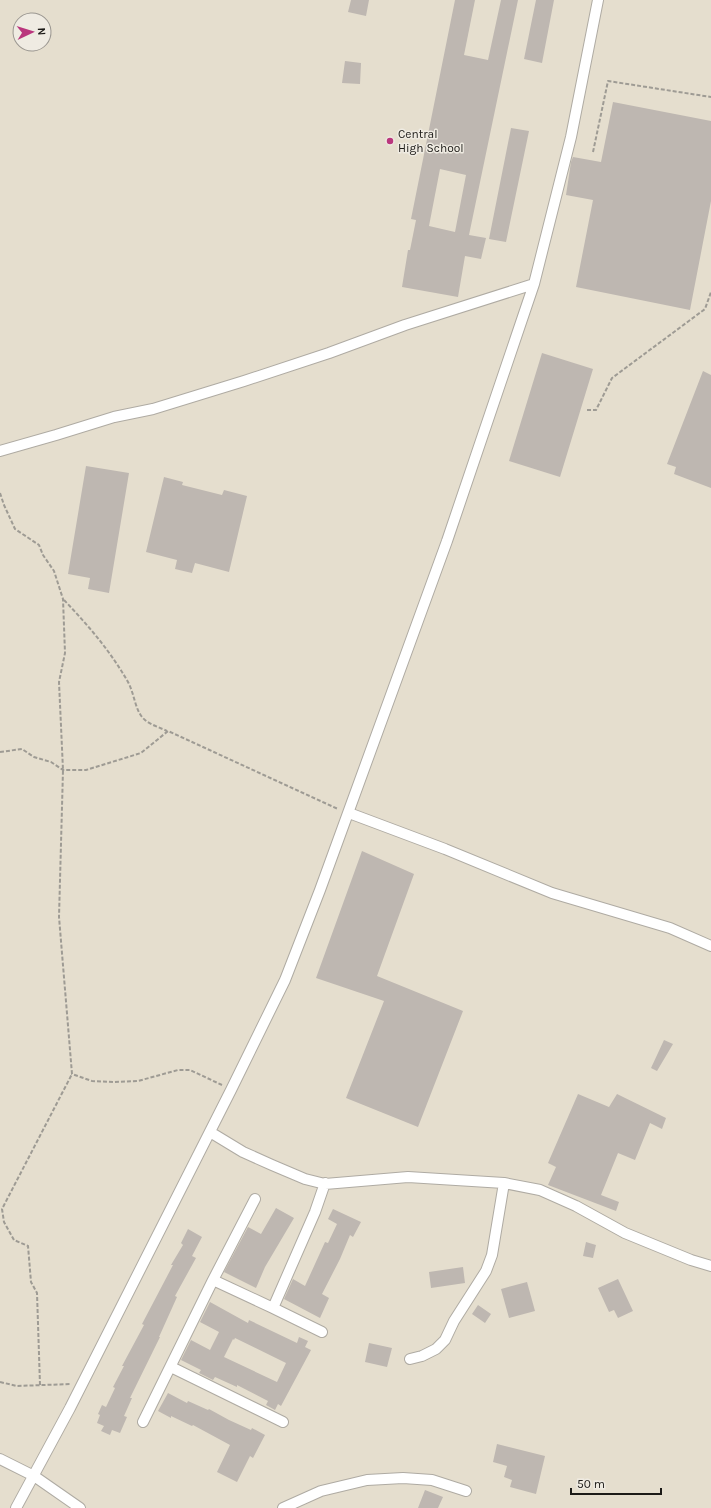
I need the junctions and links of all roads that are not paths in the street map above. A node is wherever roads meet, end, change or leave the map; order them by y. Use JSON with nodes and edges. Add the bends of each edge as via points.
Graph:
{"nodes":[{"id":1,"x":598,"y":0,"type":"edge"},
{"id":2,"x":534,"y":284,"type":"junction"},
{"id":3,"x":0,"y":451,"type":"edge"},
{"id":4,"x":349,"y":813,"type":"junction"},
{"id":5,"x":711,"y":946,"type":"edge"},
{"id":6,"x":210,"y":1132,"type":"junction"},
{"id":7,"x":325,"y":1183,"type":"junction"},
{"id":8,"x":504,"y":1183,"type":"junction"},
{"id":9,"x":255,"y":1198,"type":"dead end"},
{"id":10,"x":711,"y":1266,"type":"edge"},
{"id":11,"x":213,"y":1280,"type":"junction"},
{"id":12,"x":273,"y":1308,"type":"junction"},
{"id":13,"x":322,"y":1332,"type":"dead end"},
{"id":14,"x":410,"y":1359,"type":"dead end"},
{"id":15,"x":171,"y":1367,"type":"junction"},
{"id":16,"x":143,"y":1422,"type":"dead end"},
{"id":17,"x":283,"y":1422,"type":"dead end"},
{"id":18,"x":0,"y":1459,"type":"edge"},
{"id":19,"x":34,"y":1476,"type":"junction"},
{"id":20,"x":466,"y":1491,"type":"dead end"},
{"id":21,"x":16,"y":1508,"type":"edge"},
{"id":22,"x":80,"y":1508,"type":"edge"},
{"id":23,"x":283,"y":1508,"type":"edge"}],
"edges":[{"from":1,"to":2,"type":"street","via":[[571,137]]},
{"from":2,"to":3,"type":"street","via":[[405,325],[244,381]]},
{"from":2,"to":4,"type":"street","via":[[447,541]]},
{"from":4,"to":5,"type":"street","via":[[552,893],[670,928]]},
{"from":4,"to":6,"type":"street","via":[[285,980]]},
{"from":6,"to":7,"type":"street","via":[[243,1152],[272,1165],[305,1179]]},
{"from":6,"to":19,"type":"street"},
{"from":7,"to":8,"type":"street","via":[[408,1177]]},
{"from":7,"to":12,"type":"street"},
{"from":8,"to":10,"type":"street","via":[[540,1190],[576,1206],[624,1233]]},
{"from":8,"to":14,"type":"street","via":[[492,1255],[486,1271],[445,1340],[436,1349]]},
{"from":9,"to":11,"type":"street"},
{"from":11,"to":12,"type":"street"},
{"from":11,"to":15,"type":"street"},
{"from":12,"to":13,"type":"street"},
{"from":15,"to":16,"type":"street"},
{"from":15,"to":17,"type":"street"},
{"from":18,"to":19,"type":"street"},
{"from":19,"to":21,"type":"street"},
{"from":19,"to":22,"type":"street"},
{"from":20,"to":23,"type":"street","via":[[432,1480],[367,1480],[321,1491]]}]}
